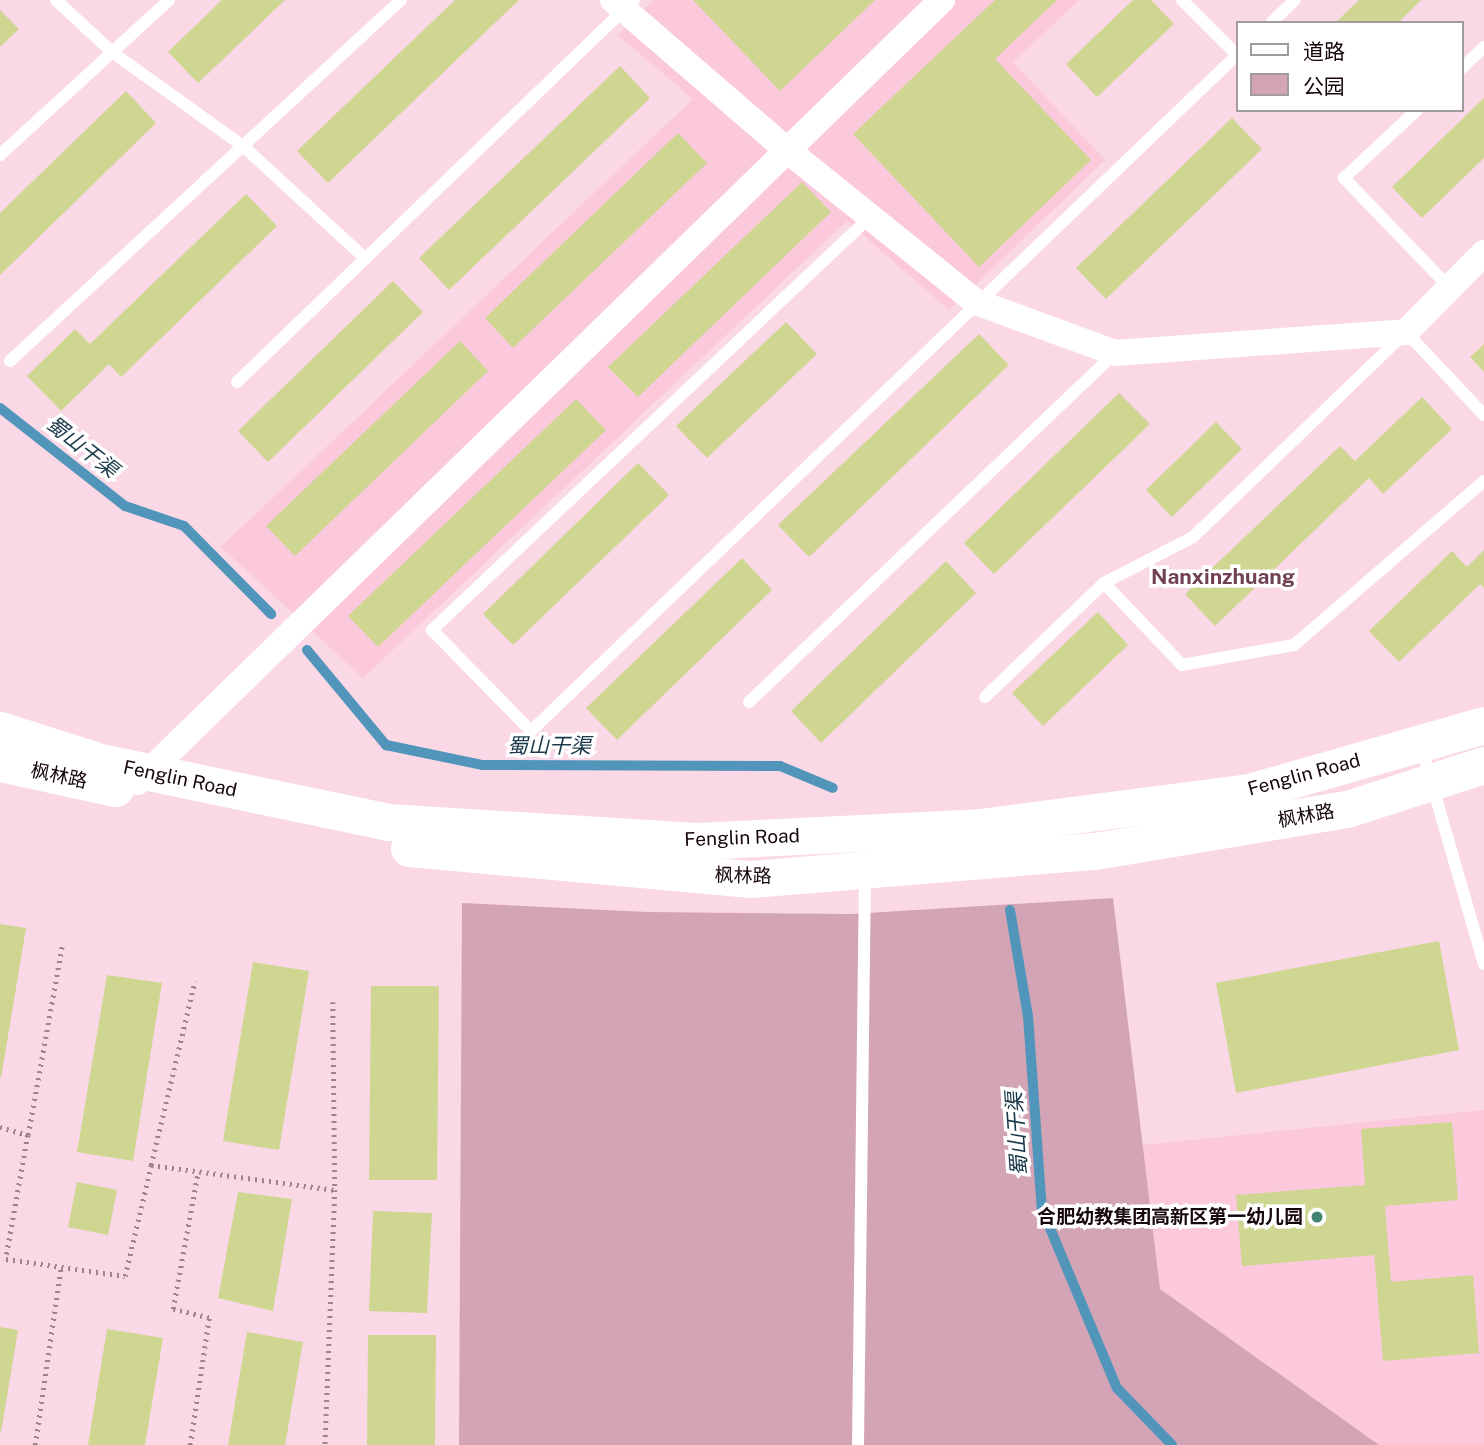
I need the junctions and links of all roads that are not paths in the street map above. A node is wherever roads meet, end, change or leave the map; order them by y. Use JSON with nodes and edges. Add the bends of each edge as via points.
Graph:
{"nodes":[{"id":1,"x":55,"y":0,"type":"edge"},
{"id":2,"x":169,"y":0,"type":"edge"},
{"id":3,"x":401,"y":0,"type":"edge"},
{"id":4,"x":942,"y":0,"type":"edge"},
{"id":5,"x":1182,"y":0,"type":"edge"},
{"id":6,"x":1295,"y":0,"type":"edge"},
{"id":7,"x":624,"y":3,"type":"edge"},
{"id":8,"x":1273,"y":21,"type":"edge"},
{"id":9,"x":1484,"y":47,"type":"edge"},
{"id":10,"x":112,"y":52,"type":"junction"},
{"id":11,"x":1236,"y":54,"type":"edge"},
{"id":12,"x":1236,"y":56,"type":"edge"},
{"id":13,"x":1463,"y":67,"type":"edge"},
{"id":14,"x":1415,"y":112,"type":"edge"},
{"id":15,"x":243,"y":146,"type":"junction"},
{"id":16,"x":787,"y":150,"type":"junction"},
{"id":17,"x":0,"y":155,"type":"edge"},
{"id":18,"x":869,"y":218,"type":"junction"},
{"id":19,"x":1484,"y":253,"type":"edge"},
{"id":20,"x":365,"y":258,"type":"junction"},
{"id":21,"x":1449,"y":286,"type":"junction"},
{"id":22,"x":976,"y":302,"type":"junction"},
{"id":23,"x":1406,"y":332,"type":"junction"},
{"id":24,"x":1115,"y":353,"type":"junction"},
{"id":25,"x":10,"y":361,"type":"dead end"},
{"id":26,"x":237,"y":382,"type":"dead end"},
{"id":27,"x":1484,"y":415,"type":"edge"},
{"id":28,"x":1484,"y":481,"type":"edge"},
{"id":29,"x":1104,"y":583,"type":"junction"},
{"id":30,"x":985,"y":696,"type":"dead end"},
{"id":31,"x":749,"y":702,"type":"dead end"},
{"id":32,"x":1484,"y":725,"type":"edge"},
{"id":33,"x":0,"y":730,"type":"edge"},
{"id":34,"x":1420,"y":743,"type":"junction"},
{"id":35,"x":0,"y":764,"type":"edge"},
{"id":36,"x":1484,"y":765,"type":"edge"},
{"id":37,"x":139,"y":781,"type":"junction"},
{"id":38,"x":1432,"y":782,"type":"junction"},
{"id":39,"x":865,"y":870,"type":"junction"},
{"id":40,"x":1484,"y":964,"type":"edge"},
{"id":41,"x":858,"y":1445,"type":"edge"}],
"edges":[{"from":1,"to":10,"type":"lane"},
{"from":2,"to":10,"type":"lane"},
{"from":3,"to":15,"type":"lane"},
{"from":4,"to":16,"type":"street"},
{"from":5,"to":11,"type":"lane"},
{"from":6,"to":8,"type":"lane"},
{"from":7,"to":16,"type":"street"},
{"from":7,"to":20,"type":"lane"},
{"from":9,"to":13,"type":"lane"},
{"from":10,"to":15,"type":"lane"},
{"from":10,"to":17,"type":"lane"},
{"from":12,"to":22,"type":"lane"},
{"from":14,"to":21,"type":"lane","via":[[1344,178]]},
{"from":15,"to":20,"type":"lane"},
{"from":15,"to":25,"type":"lane"},
{"from":16,"to":18,"type":"street"},
{"from":16,"to":37,"type":"street"},
{"from":18,"to":22,"type":"street"},
{"from":18,"to":22,"type":"lane","via":[[432,630],[531,731]]},
{"from":19,"to":21,"type":"street"},
{"from":20,"to":26,"type":"lane"},
{"from":21,"to":23,"type":"street"},
{"from":22,"to":24,"type":"street"},
{"from":23,"to":24,"type":"street"},
{"from":23,"to":27,"type":"lane"},
{"from":23,"to":29,"type":"lane","via":[[1194,537]]},
{"from":24,"to":31,"type":"lane"},
{"from":28,"to":29,"type":"lane","via":[[1294,645],[1182,664]]},
{"from":29,"to":30,"type":"lane"},
{"from":32,"to":34,"type":"main road","name":"Fenglin Road"},
{"from":33,"to":37,"type":"main road","name":"Fenglin Road"},
{"from":34,"to":37,"type":"main road","name":"Fenglin Road","via":[[1249,792],[981,827],[696,841],[387,822]]},
{"from":34,"to":38,"type":"lane"},
{"from":35,"to":37,"type":"main road","name":"枫林路"},
{"from":36,"to":38,"type":"main road","name":"枫林路"},
{"from":37,"to":39,"type":"main road","name":"枫林路","via":[[384,846],[751,879]]},
{"from":38,"to":39,"type":"main road","name":"枫林路","via":[[1348,809],[1095,851]]},
{"from":38,"to":40,"type":"lane"},
{"from":39,"to":41,"type":"lane"}]}
